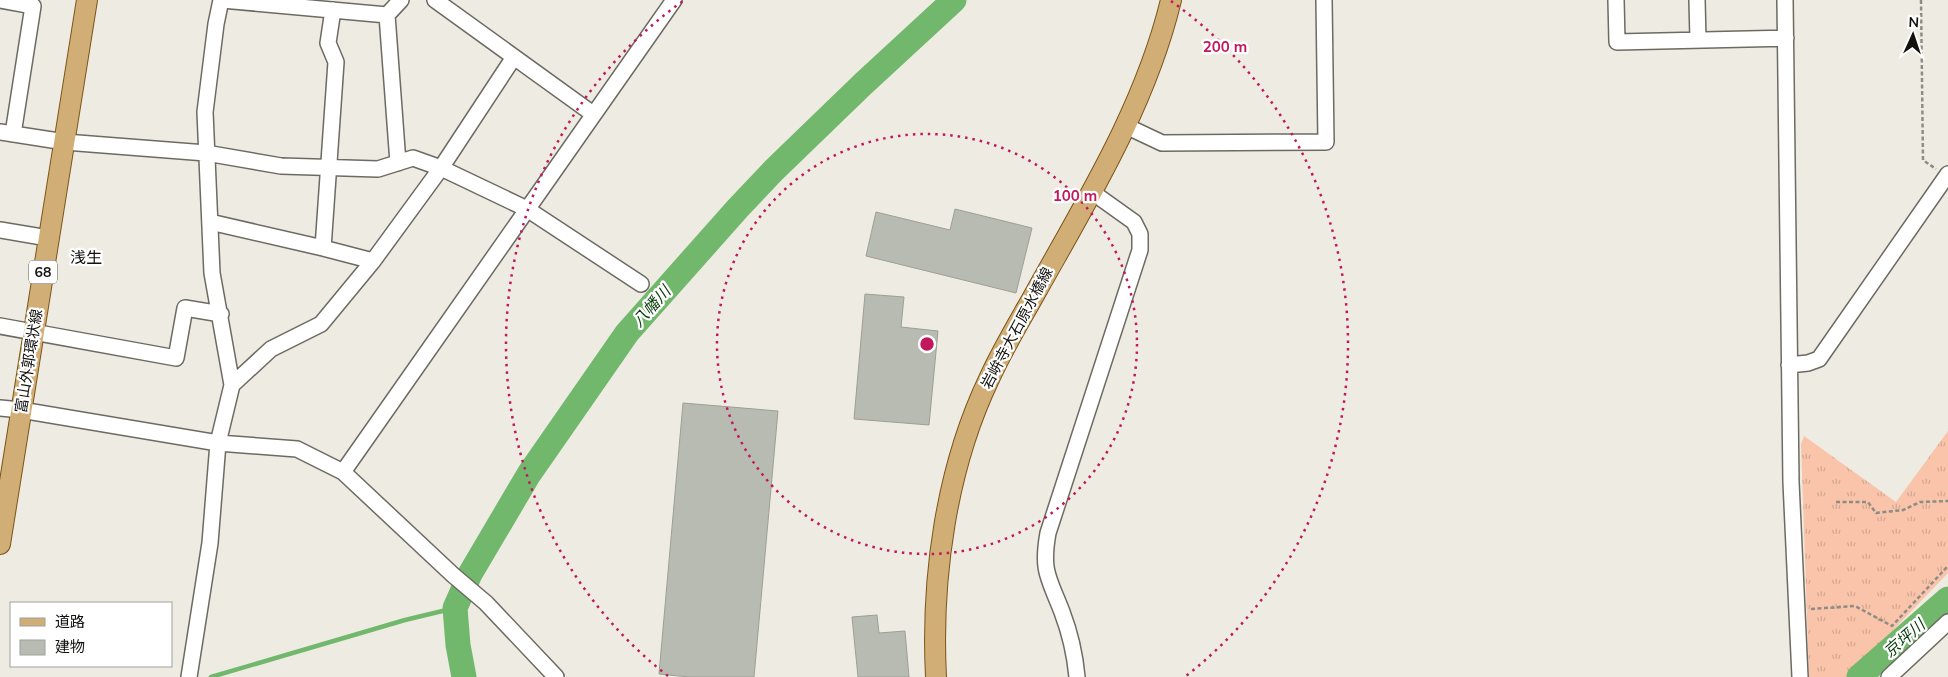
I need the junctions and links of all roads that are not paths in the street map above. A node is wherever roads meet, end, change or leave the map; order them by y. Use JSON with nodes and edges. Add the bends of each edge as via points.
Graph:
{"nodes":[{"id":1,"x":0,"y":0,"type":"edge"},
{"id":2,"x":87,"y":0,"type":"edge"},
{"id":3,"x":222,"y":0,"type":"edge"},
{"id":4,"x":401,"y":0,"type":"edge"},
{"id":5,"x":435,"y":0,"type":"edge"},
{"id":6,"x":674,"y":0,"type":"edge"},
{"id":7,"x":1171,"y":0,"type":"edge"},
{"id":8,"x":1324,"y":0,"type":"edge"},
{"id":9,"x":1616,"y":0,"type":"edge"},
{"id":10,"x":1697,"y":0,"type":"edge"},
{"id":11,"x":1785,"y":0,"type":"edge"},
{"id":12,"x":333,"y":10,"type":"junction"},
{"id":13,"x":387,"y":15,"type":"junction"},
{"id":14,"x":1786,"y":38,"type":"junction"},
{"id":15,"x":1698,"y":40,"type":"junction"},
{"id":16,"x":514,"y":57,"type":"junction"},
{"id":17,"x":593,"y":114,"type":"junction"},
{"id":18,"x":1126,"y":126,"type":"junction"},
{"id":19,"x":6,"y":133,"type":"edge"},
{"id":20,"x":65,"y":142,"type":"junction"},
{"id":21,"x":206,"y":153,"type":"junction"},
{"id":22,"x":398,"y":163,"type":"junction"},
{"id":23,"x":328,"y":167,"type":"junction"},
{"id":24,"x":441,"y":168,"type":"junction"},
{"id":25,"x":1948,"y":174,"type":"edge"},
{"id":26,"x":1092,"y":192,"type":"junction"},
{"id":27,"x":526,"y":209,"type":"junction"},
{"id":28,"x":210,"y":222,"type":"junction"},
{"id":29,"x":0,"y":230,"type":"edge"},
{"id":30,"x":48,"y":238,"type":"junction"},
{"id":31,"x":323,"y":248,"type":"junction"},
{"id":32,"x":373,"y":261,"type":"junction"},
{"id":33,"x":641,"y":284,"type":"dead end"},
{"id":34,"x":221,"y":314,"type":"junction"},
{"id":35,"x":0,"y":326,"type":"edge"},
{"id":36,"x":34,"y":332,"type":"junction"},
{"id":37,"x":1789,"y":365,"type":"junction"},
{"id":38,"x":232,"y":385,"type":"junction"},
{"id":39,"x":0,"y":408,"type":"edge"},
{"id":40,"x":22,"y":410,"type":"junction"},
{"id":41,"x":218,"y":443,"type":"junction"},
{"id":42,"x":343,"y":472,"type":"junction"},
{"id":43,"x":0,"y":544,"type":"edge"},
{"id":44,"x":1948,"y":622,"type":"edge"},
{"id":45,"x":189,"y":677,"type":"edge"},
{"id":46,"x":556,"y":677,"type":"edge"},
{"id":47,"x":936,"y":677,"type":"edge"},
{"id":48,"x":1077,"y":677,"type":"edge"},
{"id":49,"x":1800,"y":677,"type":"edge"},
{"id":50,"x":1889,"y":677,"type":"edge"}],
"edges":[{"from":1,"to":19,"type":"street","via":[[33,6]]},
{"from":2,"to":20,"type":"main road","name":"富山外郭環状線","number":"68"},
{"from":3,"to":12,"type":"street"},
{"from":3,"to":21,"type":"street","via":[[205,112]]},
{"from":4,"to":13,"type":"street"},
{"from":5,"to":16,"type":"street"},
{"from":6,"to":17,"type":"street"},
{"from":7,"to":18,"type":"main road","name":"岩峅寺大石原水橋線","via":[[1164,29]]},
{"from":8,"to":18,"type":"street","via":[[1326,142],[1162,143]]},
{"from":9,"to":15,"type":"street","via":[[1617,42]]},
{"from":10,"to":15,"type":"street"},
{"from":11,"to":14,"type":"street"},
{"from":12,"to":13,"type":"street"},
{"from":12,"to":23,"type":"street","via":[[328,43],[336,62]]},
{"from":13,"to":22,"type":"street"},
{"from":14,"to":15,"type":"street"},
{"from":14,"to":37,"type":"street"},
{"from":16,"to":17,"type":"street"},
{"from":16,"to":24,"type":"street"},
{"from":17,"to":27,"type":"street"},
{"from":18,"to":26,"type":"main road","name":"岩峅寺大石原水橋線"},
{"from":19,"to":20,"type":"street"},
{"from":20,"to":21,"type":"street"},
{"from":20,"to":30,"type":"main road","name":"富山外郭環状線","number":"68"},
{"from":21,"to":23,"type":"street","via":[[281,166]]},
{"from":21,"to":28,"type":"street"},
{"from":22,"to":23,"type":"street","via":[[378,169]]},
{"from":22,"to":24,"type":"street","via":[[413,158]]},
{"from":23,"to":31,"type":"street"},
{"from":24,"to":27,"type":"street"},
{"from":24,"to":32,"type":"street"},
{"from":25,"to":37,"type":"street","via":[[1819,359]]},
{"from":26,"to":47,"type":"main road","name":"岩峅寺大石原水橋線","via":[[1008,341],[971,422],[951,489],[941,547],[934,650]]},
{"from":26,"to":48,"type":"street","via":[[1134,222],[1140,234],[1140,250],[1048,533],[1045,551],[1049,582],[1069,635]]},
{"from":27,"to":33,"type":"street"},
{"from":27,"to":42,"type":"street"},
{"from":28,"to":31,"type":"street"},
{"from":28,"to":34,"type":"street","via":[[212,273]]},
{"from":29,"to":30,"type":"street"},
{"from":30,"to":36,"type":"main road","name":"富山外郭環状線","number":"68"},
{"from":31,"to":32,"type":"street"},
{"from":32,"to":38,"type":"street","via":[[321,324],[271,349]]},
{"from":34,"to":36,"type":"street","via":[[185,308],[176,358]]},
{"from":34,"to":38,"type":"street"},
{"from":35,"to":36,"type":"street"},
{"from":36,"to":40,"type":"main road","name":"富山外郭環状線","number":"68"},
{"from":37,"to":49,"type":"street"},
{"from":38,"to":41,"type":"street"},
{"from":39,"to":40,"type":"street"},
{"from":40,"to":41,"type":"street"},
{"from":40,"to":43,"type":"main road","name":"富山外郭環状線","number":"68"},
{"from":41,"to":42,"type":"street","via":[[297,449]]},
{"from":41,"to":45,"type":"street","via":[[210,543]]},
{"from":42,"to":46,"type":"street","via":[[486,603]]},
{"from":44,"to":50,"type":"street"}]}
